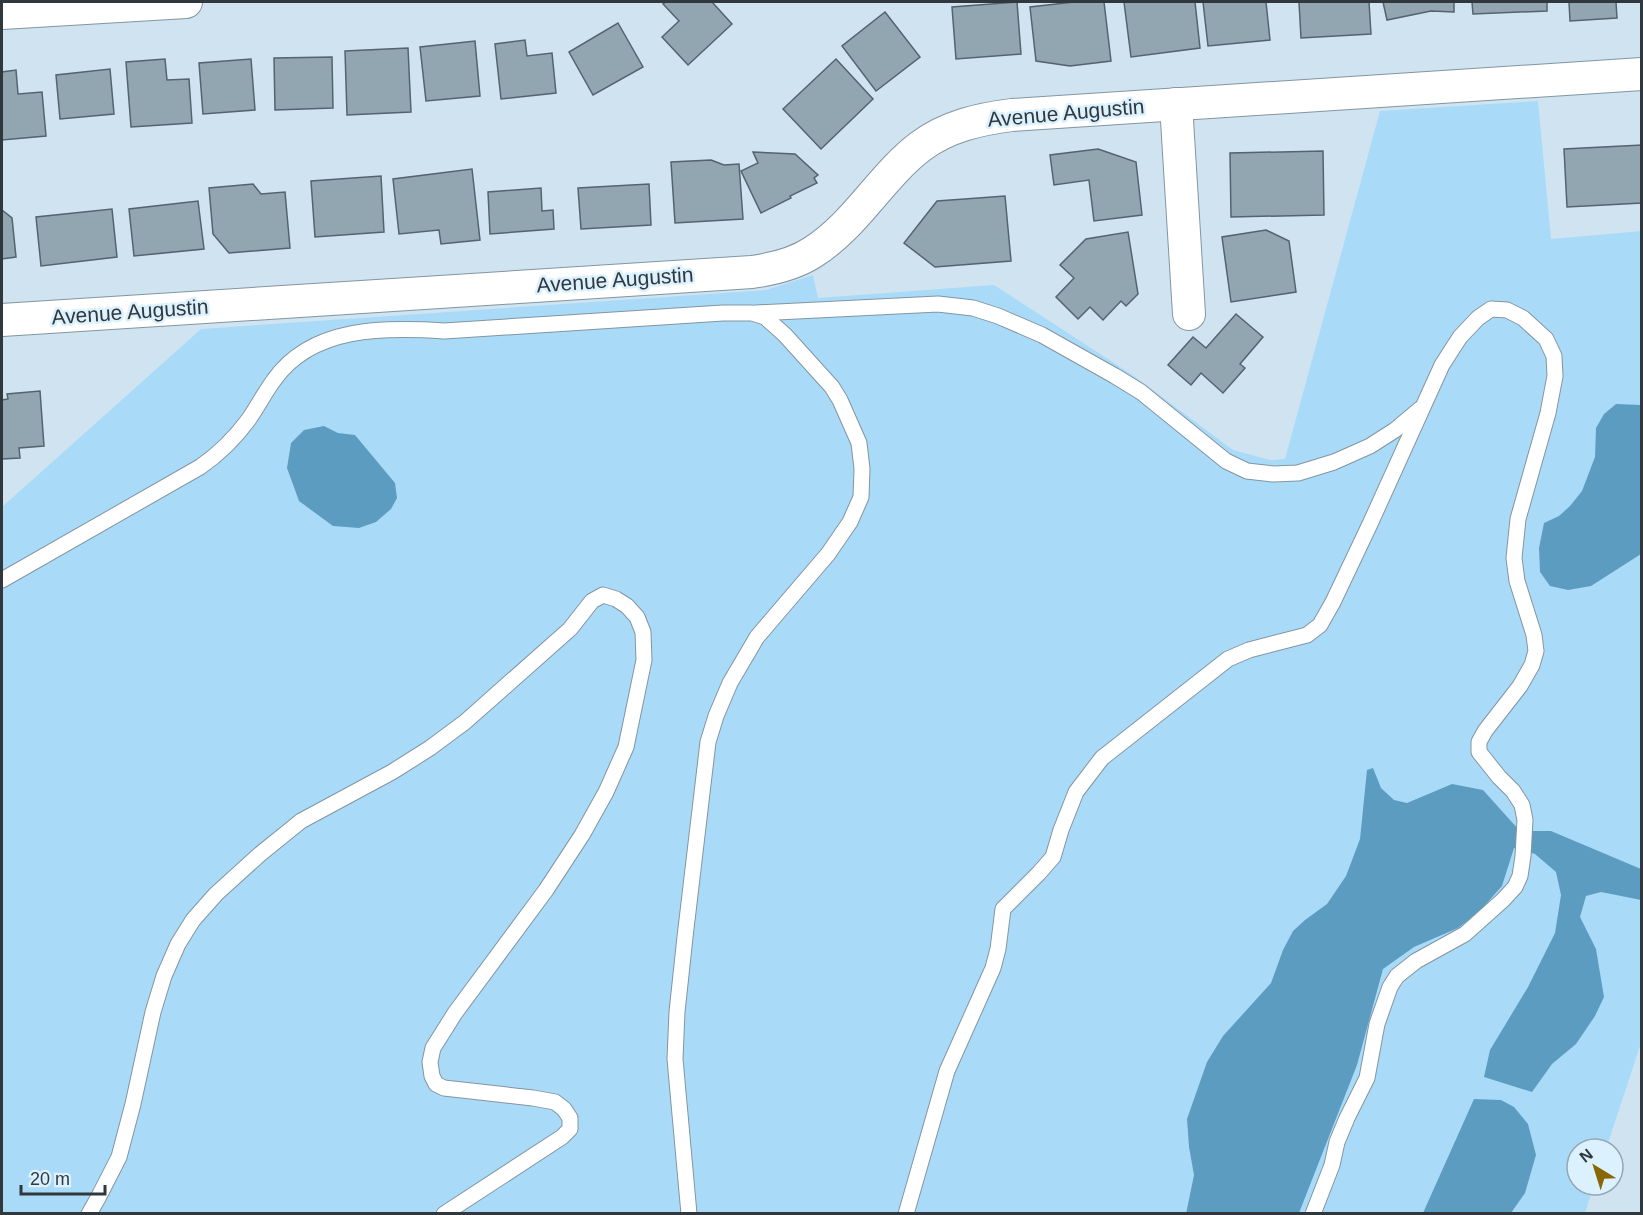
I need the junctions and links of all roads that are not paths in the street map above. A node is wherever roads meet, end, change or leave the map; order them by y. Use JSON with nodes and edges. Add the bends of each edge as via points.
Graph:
{"nodes":[{"id":1,"x":186,"y":2,"type":"edge"},
{"id":2,"x":2,"y":13,"type":"edge"},
{"id":3,"x":1641,"y":74,"type":"edge"},
{"id":4,"x":1176,"y":104,"type":"junction"},
{"id":5,"x":752,"y":313,"type":"junction"},
{"id":6,"x":1189,"y":314,"type":"dead end"},
{"id":7,"x":2,"y":320,"type":"edge"},
{"id":8,"x":1422,"y":408,"type":"junction"},
{"id":9,"x":2,"y":580,"type":"edge"},
{"id":10,"x":89,"y":1214,"type":"edge"},
{"id":11,"x":444,"y":1214,"type":"edge"},
{"id":12,"x":689,"y":1214,"type":"edge"},
{"id":13,"x":906,"y":1214,"type":"edge"},
{"id":14,"x":1313,"y":1214,"type":"edge"}],
"edges":[{"from":1,"to":2,"type":"street"},
{"from":3,"to":4,"type":"street","name":"Avenue Augustin"},
{"from":4,"to":6,"type":"street","name":"Avenue Augustin"},
{"from":4,"to":7,"type":"street","name":"Avenue Augustin","via":[[1012,115],[955,127],[907,158],[856,214],[812,253],[774,268]]},
{"from":5,"to":8,"type":"lane","via":[[938,304],[973,308],[1042,335],[1115,375],[1226,461],[1246,471],[1298,473],[1334,462],[1370,446]]},
{"from":5,"to":9,"type":"lane","via":[[444,331],[381,330],[321,342],[288,363],[230,443],[215,457]]},
{"from":5,"to":12,"type":"lane","via":[[765,317],[785,334],[836,393],[860,442],[861,498],[828,554],[757,637],[730,683],[708,742],[684,937],[675,1059]]},
{"from":8,"to":13,"type":"lane","via":[[1320,625],[1307,635],[1228,659],[1102,758],[1076,792],[1053,857],[1003,909],[993,968],[947,1071]]},
{"from":8,"to":14,"type":"lane","via":[[1460,337],[1491,309],[1507,310],[1523,318],[1546,339],[1554,356],[1555,376],[1518,519],[1514,558],[1536,651],[1520,686],[1479,742],[1479,752],[1522,806],[1523,856],[1520,876],[1503,900],[1465,934],[1416,961],[1390,987],[1377,1024],[1367,1078],[1337,1142]]},
{"from":10,"to":11,"type":"lane","via":[[119,1157],[164,976],[193,920],[216,894],[301,821],[392,772],[465,722],[570,629],[592,601],[603,595],[627,606],[643,632],[644,660],[626,747],[582,835],[455,1013],[433,1048],[430,1062],[436,1084],[444,1088],[555,1102],[570,1118],[570,1129]]}]}
